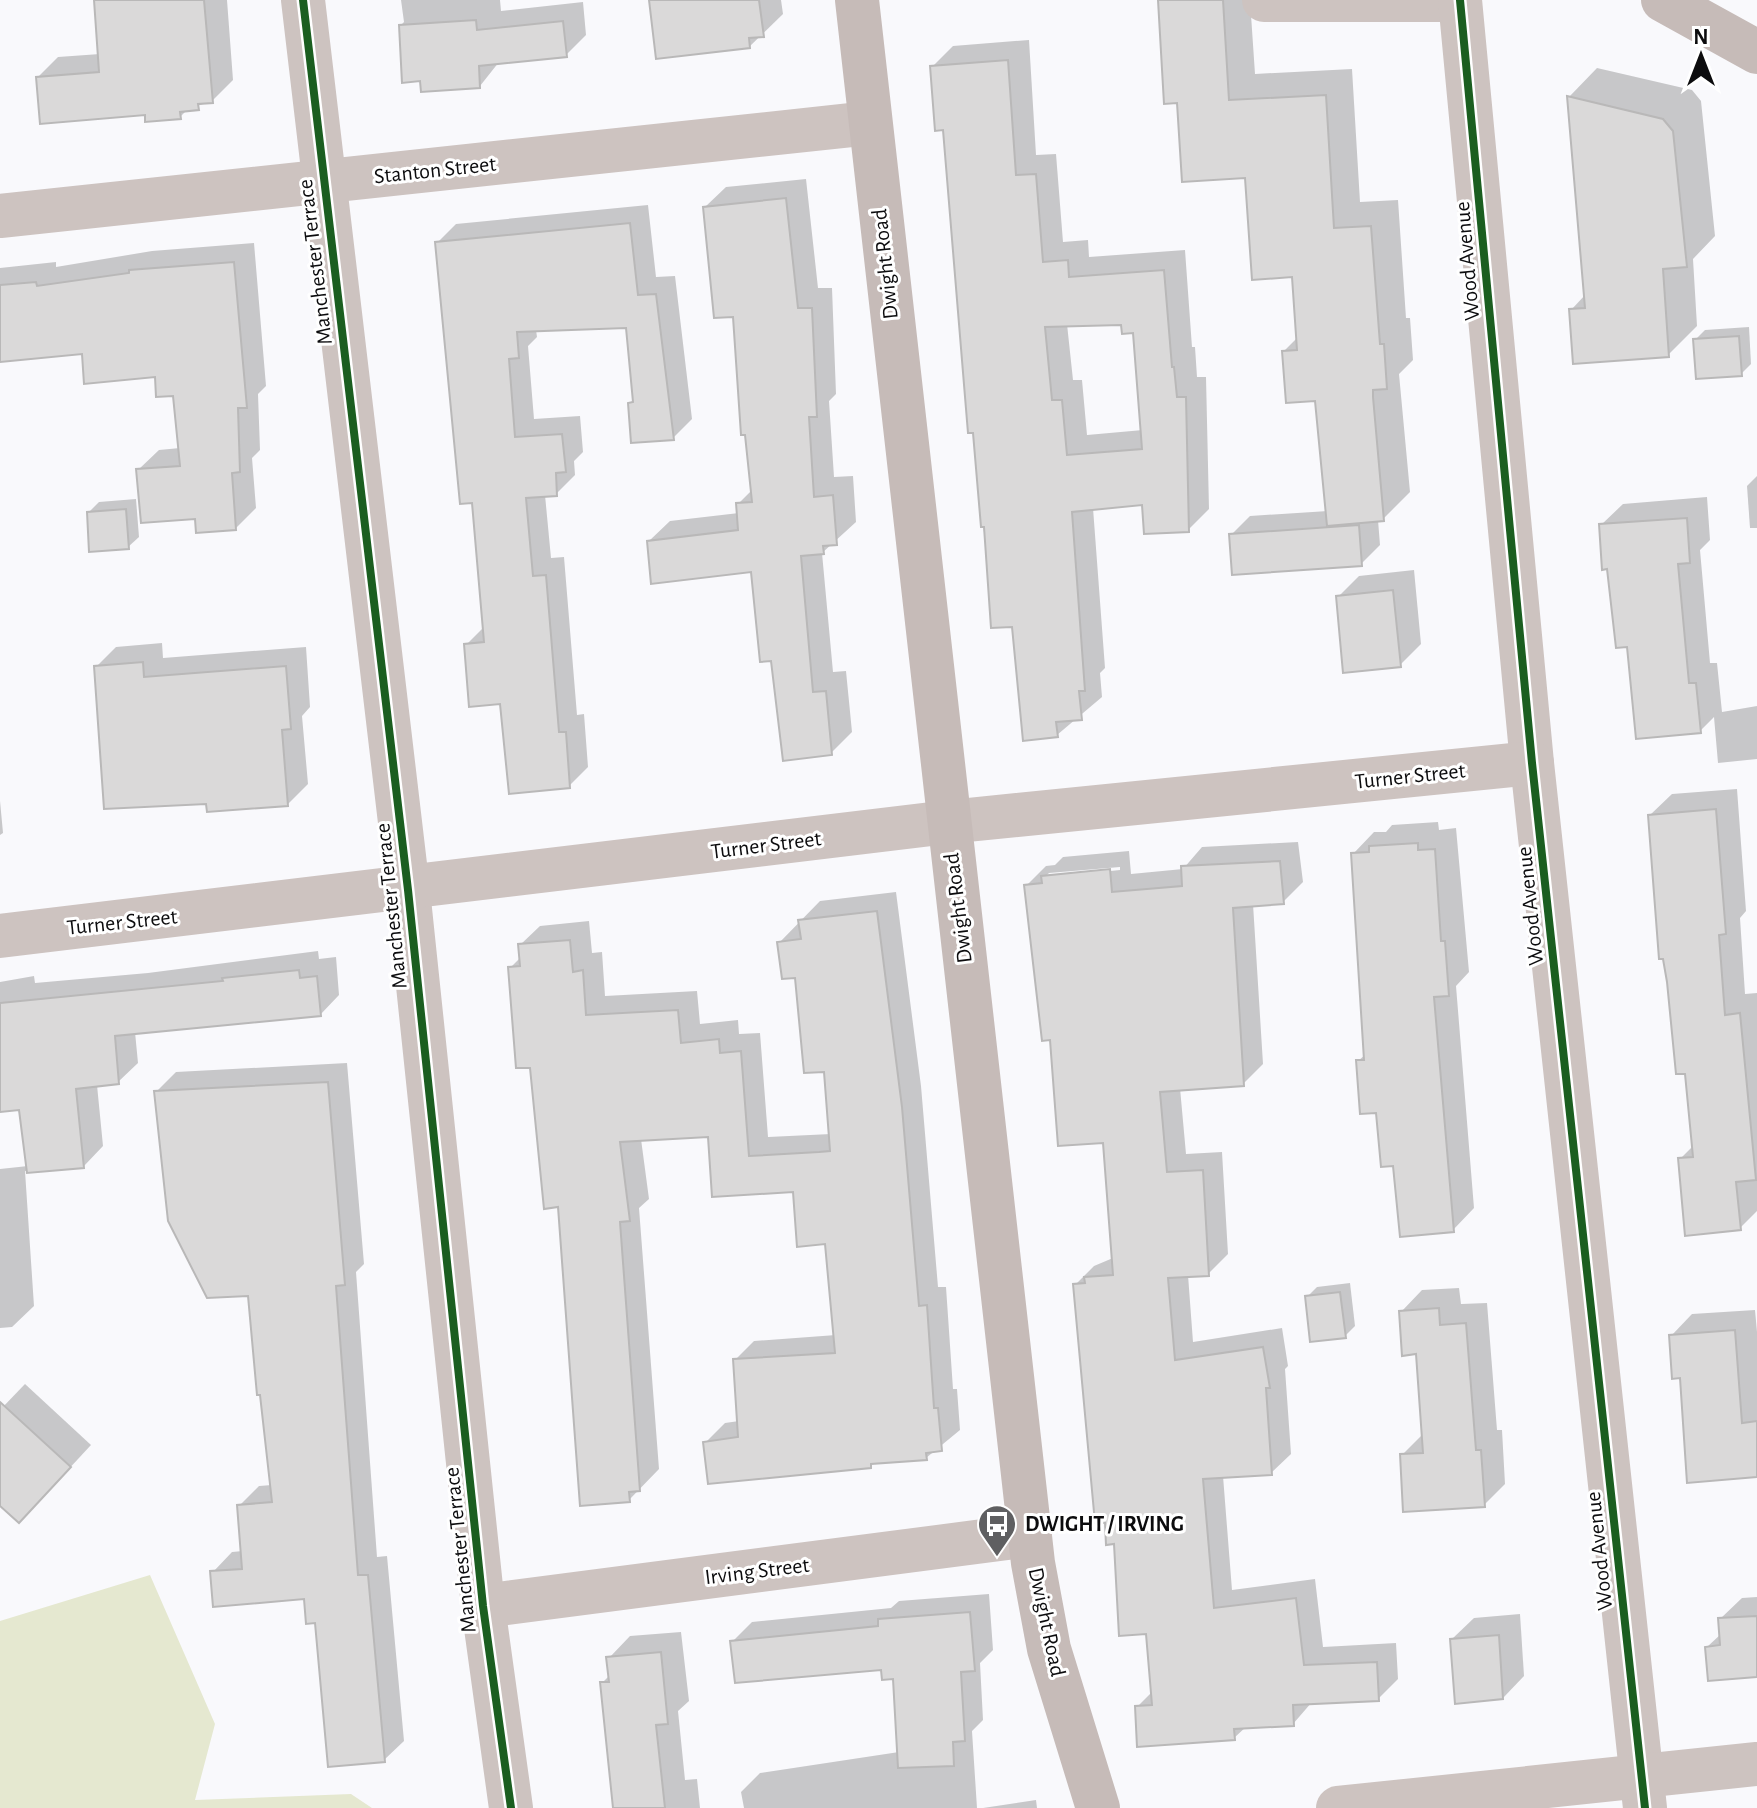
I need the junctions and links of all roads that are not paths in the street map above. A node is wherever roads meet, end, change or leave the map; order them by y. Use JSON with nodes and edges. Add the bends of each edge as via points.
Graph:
{"nodes":[{"id":1,"x":303,"y":0,"type":"edge"},
{"id":2,"x":857,"y":0,"type":"edge"},
{"id":3,"x":1264,"y":0,"type":"edge"},
{"id":4,"x":1460,"y":0,"type":"edge"},
{"id":5,"x":1663,"y":0,"type":"edge"},
{"id":6,"x":1757,"y":52,"type":"edge"},
{"id":7,"x":870,"y":123,"type":"junction"},
{"id":8,"x":323,"y":181,"type":"junction"},
{"id":9,"x":0,"y":216,"type":"edge"},
{"id":10,"x":1532,"y":763,"type":"junction"},
{"id":11,"x":948,"y":822,"type":"junction"},
{"id":12,"x":408,"y":890,"type":"junction"},
{"id":13,"x":0,"y":936,"type":"edge"},
{"id":14,"x":1030,"y":1535,"type":"junction"},
{"id":15,"x":483,"y":1606,"type":"junction"},
{"id":16,"x":1757,"y":1764,"type":"edge"},
{"id":17,"x":1643,"y":1793,"type":"edge"},
{"id":18,"x":511,"y":1808,"type":"edge"},
{"id":19,"x":1098,"y":1808,"type":"edge"},
{"id":20,"x":1338,"y":1808,"type":"edge"}],
"edges":[{"from":1,"to":8,"type":"street","name":"Manchester Terrace"},
{"from":2,"to":7,"type":"main road","name":"Dwight Road"},
{"from":3,"to":4,"type":"street"},
{"from":4,"to":10,"type":"street","name":"Wood Avenue"},
{"from":5,"to":6,"type":"main road"},
{"from":7,"to":8,"type":"street","name":"Stanton Street"},
{"from":7,"to":11,"type":"main road","name":"Dwight Road"},
{"from":8,"to":9,"type":"street","name":"Stanton Street"},
{"from":8,"to":12,"type":"street","name":"Manchester Terrace"},
{"from":10,"to":11,"type":"street","name":"Turner Street"},
{"from":10,"to":17,"type":"street","name":"Wood Avenue"},
{"from":11,"to":12,"type":"street","name":"Turner Street"},
{"from":11,"to":14,"type":"main road","name":"Dwight Road"},
{"from":12,"to":13,"type":"street","name":"Turner Street"},
{"from":12,"to":15,"type":"street","name":"Manchester Terrace"},
{"from":14,"to":15,"type":"street","name":"Irving Street"},
{"from":14,"to":19,"type":"main road","name":"Dwight Road","via":[[1042,1619]]},
{"from":15,"to":18,"type":"street","name":"Manchester Terrace"},
{"from":16,"to":17,"type":"street"},
{"from":17,"to":20,"type":"street"}]}
